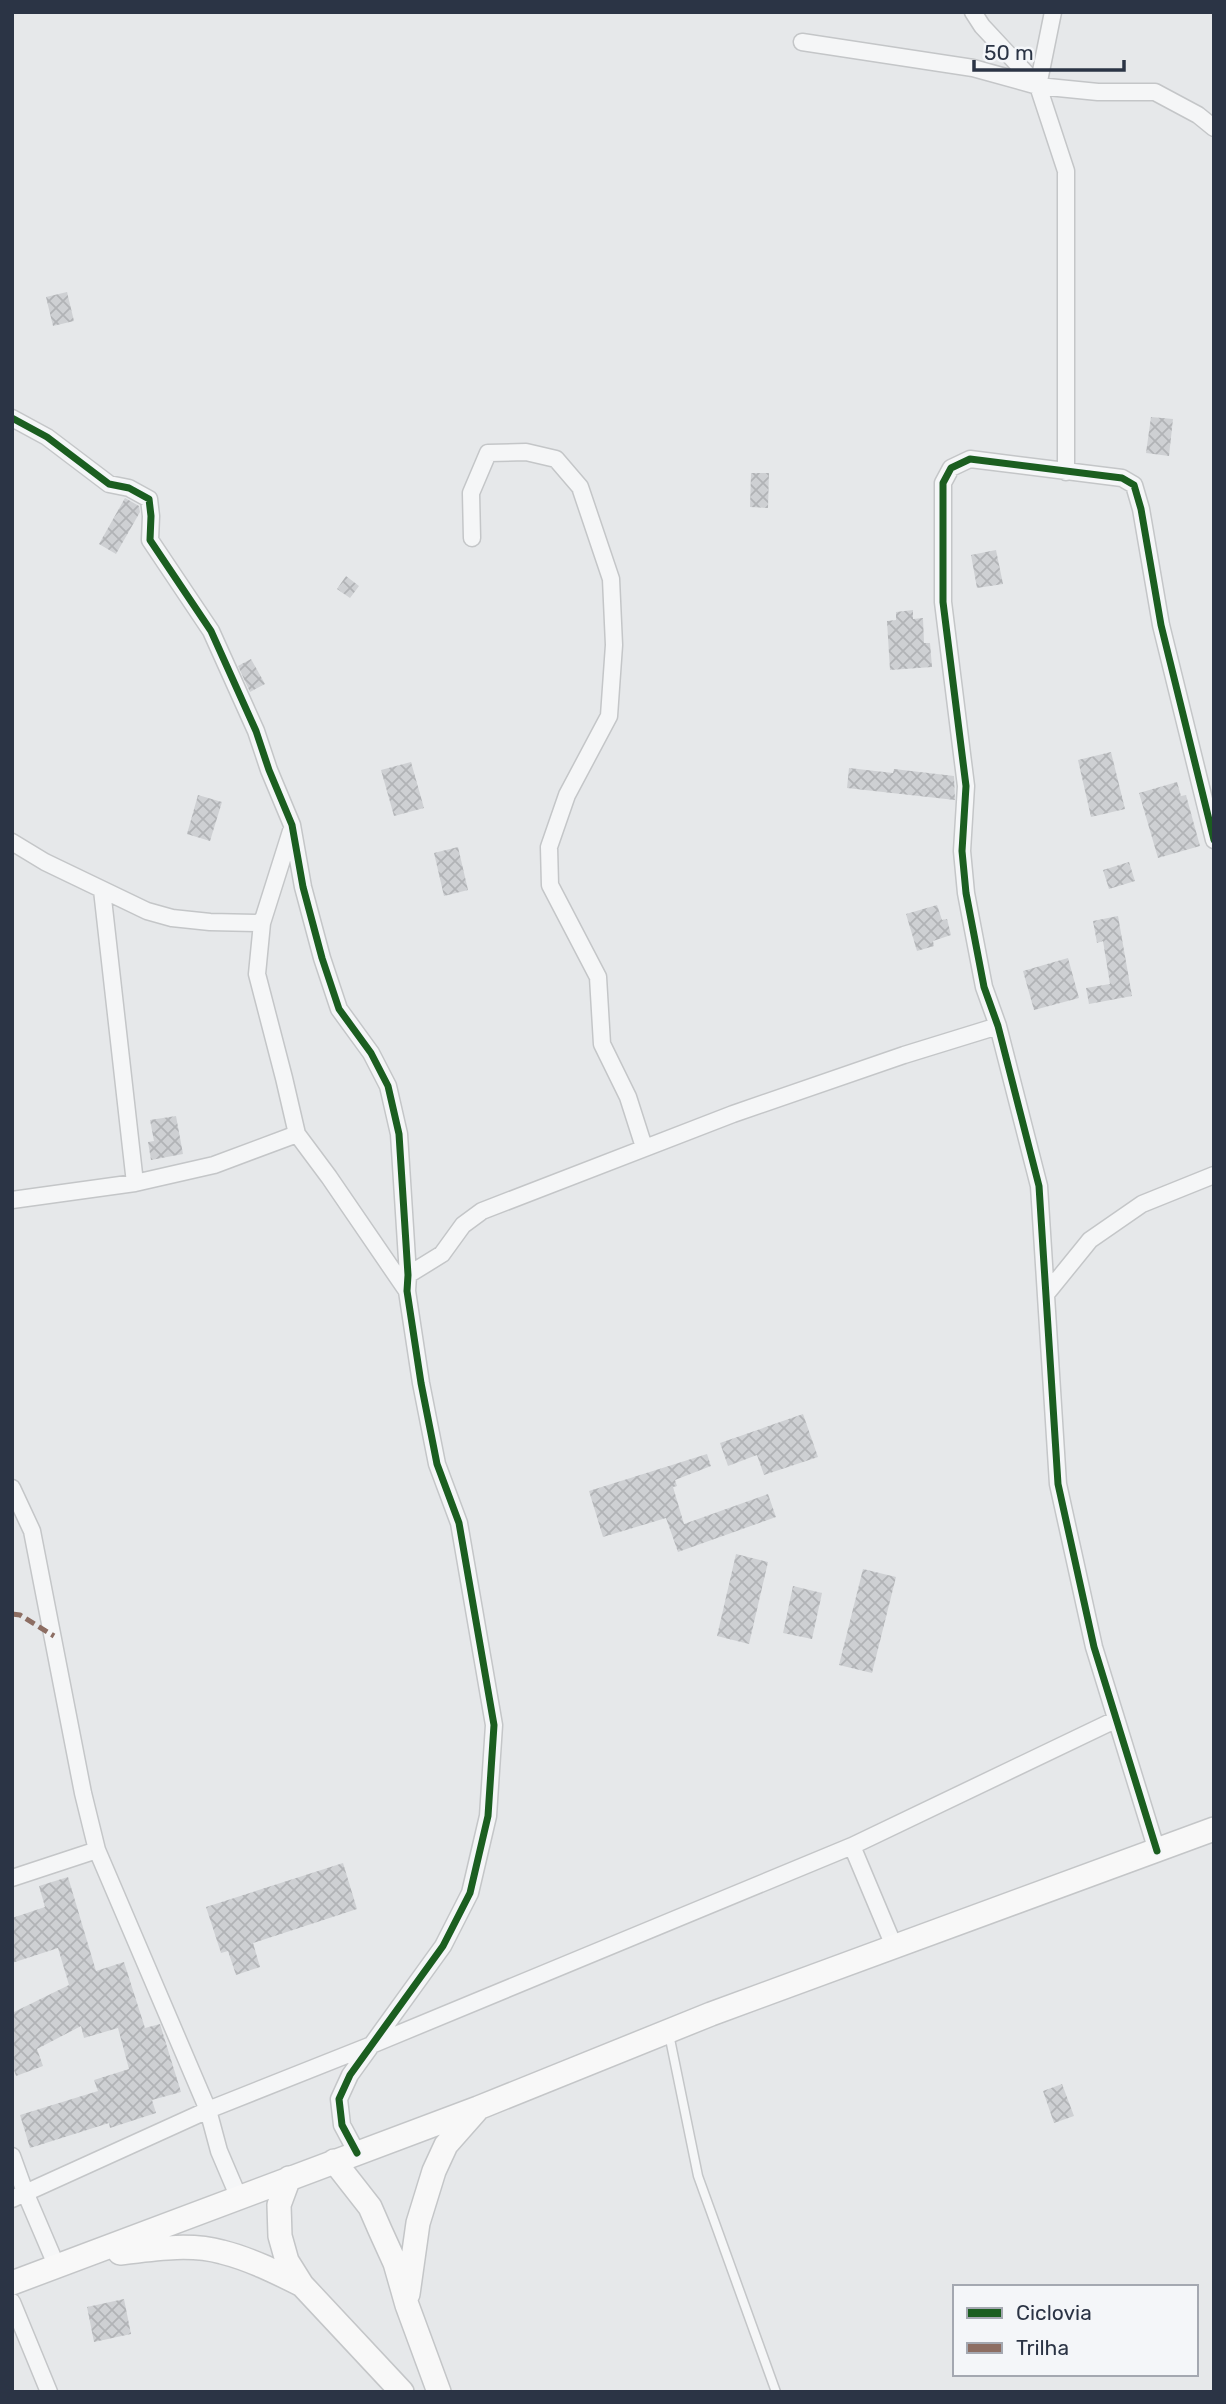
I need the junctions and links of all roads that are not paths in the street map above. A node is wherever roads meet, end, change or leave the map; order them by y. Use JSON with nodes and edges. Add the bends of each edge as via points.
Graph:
{"nodes":[{"id":1,"x":973,"y":12,"type":"edge"},
{"id":2,"x":1053,"y":12,"type":"edge"},
{"id":3,"x":802,"y":42,"type":"dead end"},
{"id":4,"x":1038,"y":86,"type":"junction"},
{"id":5,"x":1214,"y":128,"type":"edge"},
{"id":6,"x":12,"y":418,"type":"edge"},
{"id":7,"x":1066,"y":472,"type":"junction"},
{"id":8,"x":472,"y":538,"type":"dead end"},
{"id":9,"x":292,"y":825,"type":"junction"},
{"id":10,"x":1214,"y":840,"type":"edge"},
{"id":11,"x":12,"y":842,"type":"edge"},
{"id":12,"x":102,"y":890,"type":"junction"},
{"id":13,"x":262,"y":923,"type":"junction"},
{"id":14,"x":998,"y":1026,"type":"junction"},
{"id":15,"x":297,"y":1134,"type":"junction"},
{"id":16,"x":644,"y":1147,"type":"junction"},
{"id":17,"x":1214,"y":1175,"type":"edge"},
{"id":18,"x":135,"y":1183,"type":"junction"},
{"id":19,"x":12,"y":1200,"type":"edge"},
{"id":20,"x":408,"y":1283,"type":"junction"},
{"id":21,"x":1047,"y":1293,"type":"junction"},
{"id":22,"x":12,"y":1488,"type":"edge"},
{"id":23,"x":1115,"y":1720,"type":"junction"},
{"id":24,"x":1214,"y":1829,"type":"edge"},
{"id":25,"x":852,"y":1846,"type":"junction"},
{"id":26,"x":97,"y":1850,"type":"junction"},
{"id":27,"x":1157,"y":1851,"type":"junction"},
{"id":28,"x":12,"y":1878,"type":"edge"},
{"id":29,"x":894,"y":1945,"type":"junction"},
{"id":30,"x":669,"y":2032,"type":"junction"},
{"id":31,"x":369,"y":2046,"type":"junction"},
{"id":32,"x":478,"y":2108,"type":"junction"},
{"id":33,"x":208,"y":2110,"type":"junction"},
{"id":34,"x":357,"y":2153,"type":"junction"},
{"id":35,"x":12,"y":2155,"type":"edge"},
{"id":36,"x":334,"y":2161,"type":"junction"},
{"id":37,"x":289,"y":2178,"type":"junction"},
{"id":38,"x":19,"y":2195,"type":"edge"},
{"id":39,"x":239,"y":2198,"type":"junction"},
{"id":40,"x":84,"y":2257,"type":"junction"},
{"id":41,"x":57,"y":2267,"type":"junction"},
{"id":42,"x":12,"y":2283,"type":"edge"},
{"id":43,"x":302,"y":2285,"type":"junction"},
{"id":44,"x":12,"y":2302,"type":"edge"},
{"id":45,"x":407,"y":2305,"type":"junction"},
{"id":46,"x":48,"y":2392,"type":"edge"},
{"id":47,"x":402,"y":2392,"type":"edge"},
{"id":48,"x":439,"y":2392,"type":"edge"},
{"id":49,"x":776,"y":2392,"type":"edge"}],
"edges":[{"from":1,"to":4,"type":"street"},
{"from":2,"to":4,"type":"street"},
{"from":3,"to":4,"type":"street","via":[[972,68]]},
{"from":4,"to":5,"type":"street","via":[[1156,92]]},
{"from":4,"to":7,"type":"street","via":[[1066,172]]},
{"from":6,"to":9,"type":"street","via":[[47,437],[109,484],[149,499],[150,540],[211,631]]},
{"from":7,"to":10,"type":"street","via":[[1122,478],[1134,485],[1161,625]]},
{"from":7,"to":14,"type":"street","via":[[970,459],[951,468],[943,483],[943,602],[966,786],[962,851],[973,935]]},
{"from":8,"to":16,"type":"street","via":[[471,493],[488,453],[526,452],[556,459],[580,487],[611,579],[614,645],[609,716],[567,795],[549,848],[550,885],[598,978],[602,1044],[628,1097]]},
{"from":9,"to":13,"type":"street"},
{"from":9,"to":20,"type":"street","via":[[303,887],[339,1009],[388,1086],[399,1135]]},
{"from":11,"to":12,"type":"street"},
{"from":12,"to":13,"type":"street","via":[[172,918]]},
{"from":12,"to":18,"type":"street"},
{"from":13,"to":15,"type":"street","via":[[257,974]]},
{"from":14,"to":16,"type":"street"},
{"from":14,"to":21,"type":"street","via":[[1039,1186]]},
{"from":15,"to":18,"type":"street","via":[[214,1165]]},
{"from":15,"to":20,"type":"street"},
{"from":16,"to":20,"type":"street","via":[[482,1211]]},
{"from":17,"to":21,"type":"street","via":[[1142,1204],[1090,1240]]},
{"from":18,"to":19,"type":"street"},
{"from":20,"to":31,"type":"street","via":[[437,1464],[459,1523],[494,1725],[488,1815],[470,1893],[443,1946]]},
{"from":21,"to":23,"type":"street","via":[[1058,1484]]},
{"from":22,"to":26,"type":"street","via":[[32,1531]]},
{"from":23,"to":25,"type":"street"},
{"from":23,"to":27,"type":"street"},
{"from":24,"to":27,"type":"main road"},
{"from":25,"to":29,"type":"street"},
{"from":25,"to":31,"type":"street"},
{"from":26,"to":28,"type":"street"},
{"from":26,"to":33,"type":"street"},
{"from":27,"to":29,"type":"main road"},
{"from":29,"to":30,"type":"main road"},
{"from":30,"to":32,"type":"main road"},
{"from":30,"to":49,"type":"lane","via":[[698,2176]]},
{"from":31,"to":33,"type":"street"},
{"from":31,"to":34,"type":"street","via":[[339,2099],[342,2125]]},
{"from":32,"to":34,"type":"main road"},
{"from":32,"to":45,"type":"main road","via":[[446,2145],[434,2171],[418,2223]]},
{"from":33,"to":38,"type":"street"},
{"from":33,"to":39,"type":"street"},
{"from":34,"to":36,"type":"main road"},
{"from":35,"to":38,"type":"street"},
{"from":36,"to":37,"type":"main road"},
{"from":36,"to":45,"type":"main road","via":[[370,2207],[395,2263]]},
{"from":37,"to":39,"type":"main road"},
{"from":37,"to":43,"type":"main road","via":[[279,2205],[281,2236],[287,2261]]},
{"from":38,"to":41,"type":"street"},
{"from":39,"to":40,"type":"main road"},
{"from":40,"to":41,"type":"main road"},
{"from":40,"to":43,"type":"main road","via":[[181,2248],[219,2251]]},
{"from":41,"to":42,"type":"main road"},
{"from":43,"to":47,"type":"main road"},
{"from":44,"to":46,"type":"street"},
{"from":45,"to":48,"type":"main road"}]}
